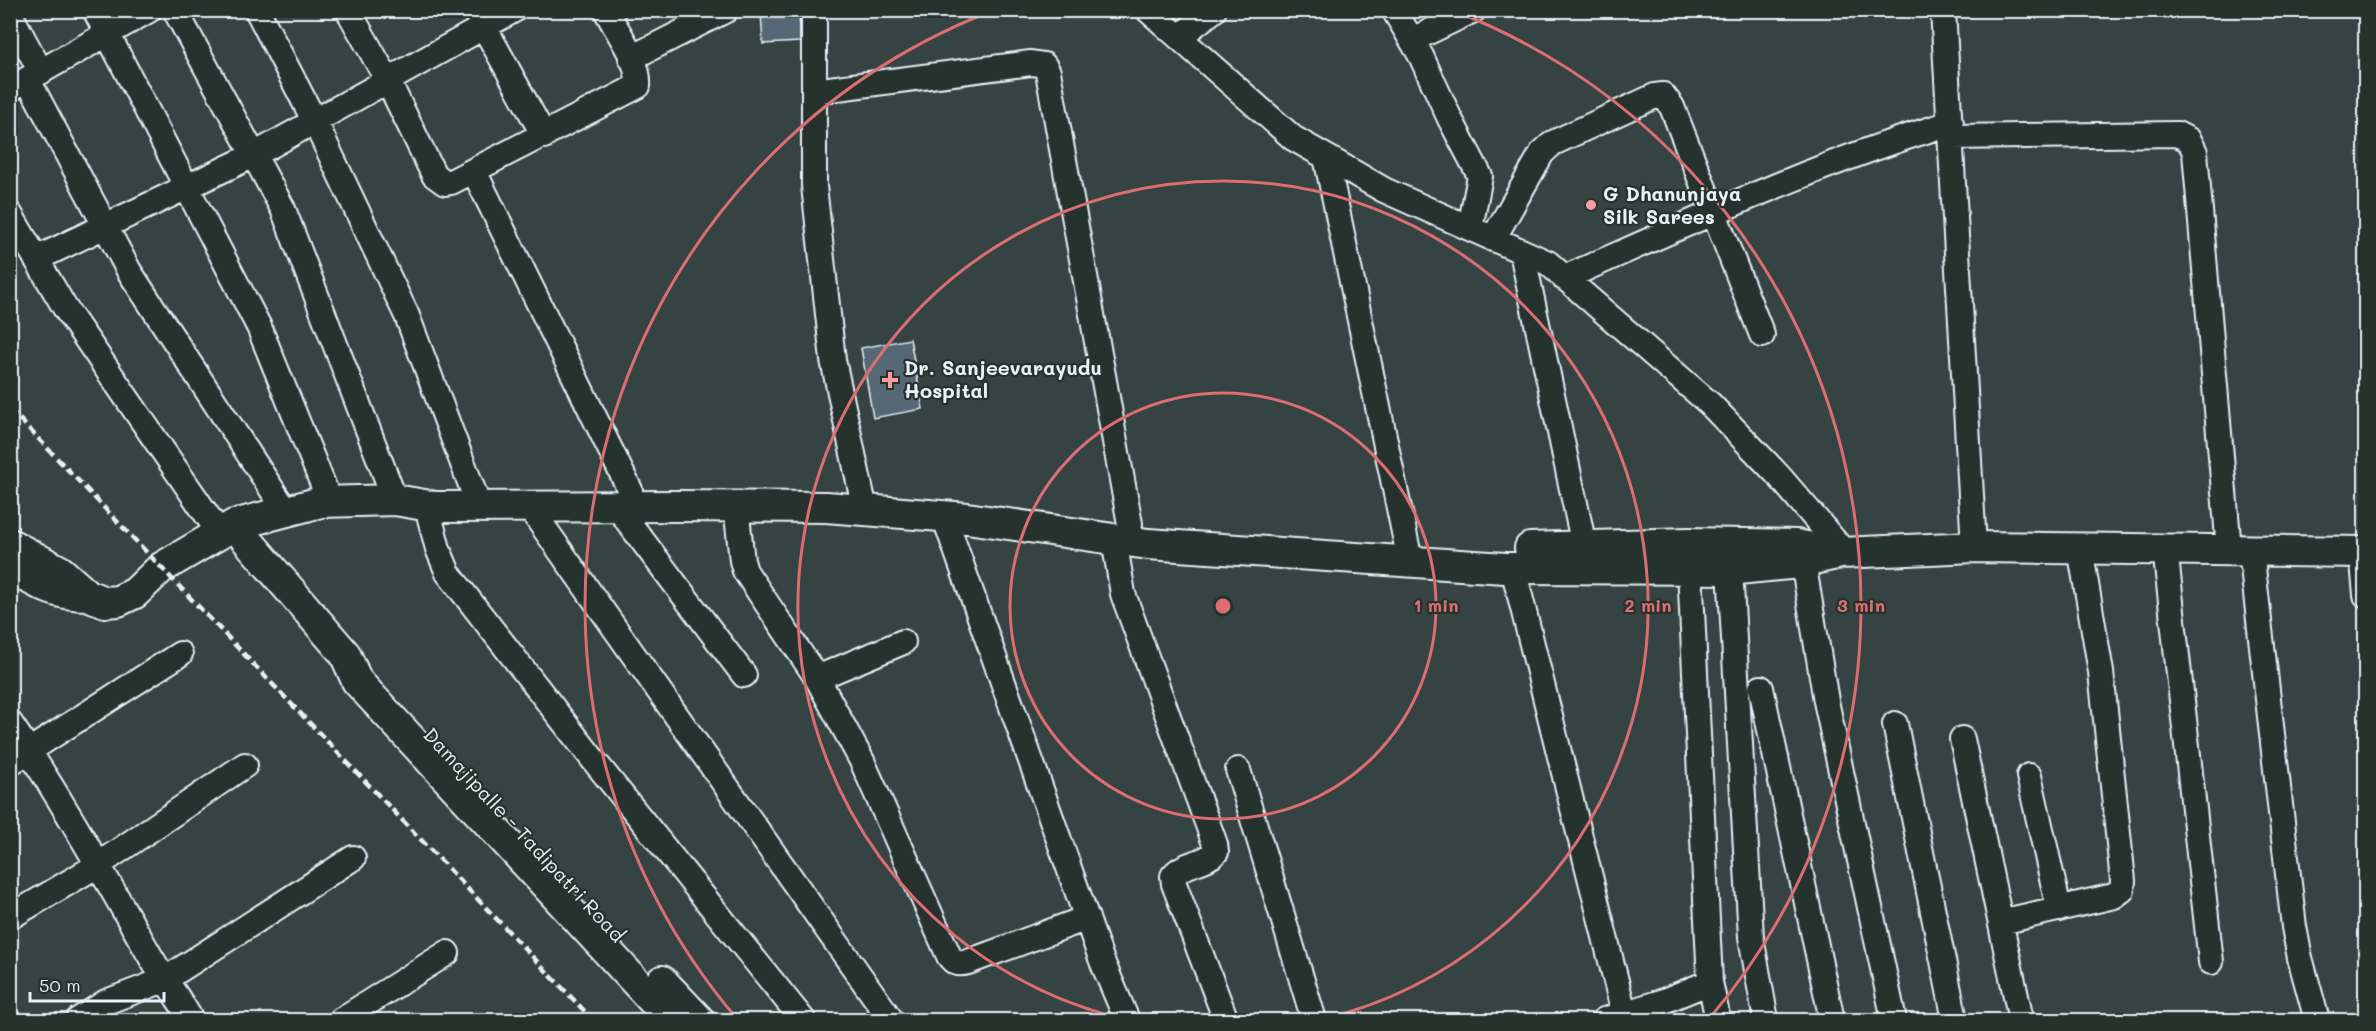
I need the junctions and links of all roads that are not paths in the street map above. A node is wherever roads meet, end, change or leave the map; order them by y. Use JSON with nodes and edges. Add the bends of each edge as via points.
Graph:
{"nodes":[{"id":1,"x":95,"y":10,"type":"edge"},
{"id":2,"x":149,"y":10,"type":"edge"},
{"id":3,"x":176,"y":10,"type":"edge"},
{"id":4,"x":257,"y":10,"type":"edge"},
{"id":5,"x":348,"y":10,"type":"edge"},
{"id":6,"x":514,"y":10,"type":"edge"},
{"id":7,"x":606,"y":10,"type":"edge"},
{"id":8,"x":726,"y":10,"type":"edge"},
{"id":9,"x":814,"y":10,"type":"edge"},
{"id":10,"x":1148,"y":10,"type":"edge"},
{"id":11,"x":1214,"y":10,"type":"edge"},
{"id":12,"x":1394,"y":10,"type":"edge"},
{"id":13,"x":1473,"y":10,"type":"edge"},
{"id":14,"x":1943,"y":10,"type":"edge"},
{"id":15,"x":10,"y":14,"type":"edge"},
{"id":16,"x":480,"y":19,"type":"edge"},
{"id":17,"x":108,"y":36,"type":"junction"},
{"id":18,"x":1179,"y":38,"type":"junction"},
{"id":19,"x":1412,"y":40,"type":"junction"},
{"id":20,"x":631,"y":58,"type":"junction"},
{"id":21,"x":26,"y":80,"type":"edge"},
{"id":22,"x":388,"y":81,"type":"junction"},
{"id":23,"x":814,"y":91,"type":"junction"},
{"id":24,"x":315,"y":122,"type":"junction"},
{"id":25,"x":1952,"y":130,"type":"junction"},
{"id":26,"x":544,"y":136,"type":"junction"},
{"id":27,"x":254,"y":155,"type":"junction"},
{"id":28,"x":1326,"y":157,"type":"junction"},
{"id":29,"x":474,"y":171,"type":"junction"},
{"id":30,"x":187,"y":188,"type":"junction"},
{"id":31,"x":1714,"y":213,"type":"junction"},
{"id":32,"x":10,"y":214,"type":"edge"},
{"id":33,"x":105,"y":226,"type":"junction"},
{"id":34,"x":1470,"y":228,"type":"junction"},
{"id":35,"x":1493,"y":239,"type":"junction"},
{"id":36,"x":1522,"y":252,"type":"junction"},
{"id":37,"x":36,"y":259,"type":"junction"},
{"id":38,"x":1564,"y":278,"type":"junction"},
{"id":39,"x":1762,"y":334,"type":"dead end"},
{"id":40,"x":474,"y":493,"type":"junction"},
{"id":41,"x":624,"y":498,"type":"junction"},
{"id":42,"x":330,"y":502,"type":"junction"},
{"id":43,"x":409,"y":503,"type":"junction"},
{"id":44,"x":864,"y":503,"type":"junction"},
{"id":45,"x":736,"y":506,"type":"junction"},
{"id":46,"x":530,"y":508,"type":"junction"},
{"id":47,"x":286,"y":511,"type":"junction"},
{"id":48,"x":944,"y":516,"type":"junction"},
{"id":49,"x":227,"y":530,"type":"junction"},
{"id":50,"x":1122,"y":531,"type":"junction"},
{"id":51,"x":10,"y":544,"type":"edge"},
{"id":52,"x":1584,"y":546,"type":"junction"},
{"id":53,"x":1974,"y":547,"type":"junction"},
{"id":54,"x":2080,"y":548,"type":"junction"},
{"id":55,"x":2165,"y":548,"type":"junction"},
{"id":56,"x":2240,"y":550,"type":"junction"},
{"id":57,"x":1408,"y":551,"type":"junction"},
{"id":58,"x":2364,"y":552,"type":"edge"},
{"id":59,"x":1843,"y":553,"type":"junction"},
{"id":60,"x":1803,"y":561,"type":"junction"},
{"id":61,"x":10,"y":567,"type":"edge"},
{"id":62,"x":1513,"y":568,"type":"junction"},
{"id":63,"x":1690,"y":569,"type":"junction"},
{"id":64,"x":1730,"y":569,"type":"junction"},
{"id":65,"x":87,"y":595,"type":"junction"},
{"id":66,"x":2366,"y":595,"type":"edge"},
{"id":67,"x":903,"y":642,"type":"dead end"},
{"id":68,"x":180,"y":654,"type":"dead end"},
{"id":69,"x":345,"y":654,"type":"junction"},
{"id":70,"x":744,"y":675,"type":"dead end"},
{"id":71,"x":817,"y":678,"type":"junction"},
{"id":72,"x":1761,"y":688,"type":"dead end"},
{"id":73,"x":10,"y":723,"type":"edge"},
{"id":74,"x":1894,"y":724,"type":"dead end"},
{"id":75,"x":1962,"y":739,"type":"dead end"},
{"id":76,"x":20,"y":758,"type":"edge"},
{"id":77,"x":245,"y":765,"type":"dead end"},
{"id":78,"x":1238,"y":770,"type":"dead end"},
{"id":79,"x":2030,"y":776,"type":"dead end"},
{"id":80,"x":353,"y":858,"type":"dead end"},
{"id":81,"x":99,"y":865,"type":"junction"},
{"id":82,"x":2059,"y":909,"type":"junction"},
{"id":83,"x":10,"y":917,"type":"edge"},
{"id":84,"x":1087,"y":918,"type":"junction"},
{"id":85,"x":2001,"y":922,"type":"junction"},
{"id":86,"x":447,"y":953,"type":"dead end"},
{"id":87,"x":2211,"y":962,"type":"dead end"},
{"id":88,"x":164,"y":980,"type":"junction"},
{"id":89,"x":1710,"y":982,"type":"junction"},
{"id":90,"x":1617,"y":1018,"type":"edge"},
{"id":91,"x":78,"y":1020,"type":"edge"},
{"id":92,"x":191,"y":1020,"type":"edge"},
{"id":93,"x":341,"y":1020,"type":"edge"},
{"id":94,"x":671,"y":1020,"type":"edge"},
{"id":95,"x":699,"y":1020,"type":"edge"},
{"id":96,"x":803,"y":1020,"type":"edge"},
{"id":97,"x":891,"y":1020,"type":"edge"},
{"id":98,"x":1127,"y":1020,"type":"edge"},
{"id":99,"x":1226,"y":1020,"type":"edge"},
{"id":100,"x":1314,"y":1020,"type":"edge"},
{"id":101,"x":1718,"y":1020,"type":"edge"},
{"id":102,"x":1766,"y":1020,"type":"edge"},
{"id":103,"x":1832,"y":1020,"type":"edge"},
{"id":104,"x":1894,"y":1020,"type":"edge"},
{"id":105,"x":1955,"y":1020,"type":"edge"},
{"id":106,"x":2021,"y":1020,"type":"edge"},
{"id":107,"x":2317,"y":1020,"type":"edge"}],
"edges":[{"from":1,"to":17,"type":"street"},
{"from":2,"to":17,"type":"street"},
{"from":3,"to":27,"type":"street"},
{"from":4,"to":24,"type":"street"},
{"from":5,"to":22,"type":"street"},
{"from":6,"to":16,"type":"street"},
{"from":7,"to":20,"type":"street"},
{"from":8,"to":20,"type":"street"},
{"from":9,"to":23,"type":"street"},
{"from":10,"to":18,"type":"street"},
{"from":11,"to":18,"type":"street"},
{"from":12,"to":19,"type":"street"},
{"from":13,"to":19,"type":"street"},
{"from":14,"to":25,"type":"street"},
{"from":15,"to":21,"type":"street"},
{"from":16,"to":22,"type":"street"},
{"from":16,"to":26,"type":"street"},
{"from":17,"to":21,"type":"street"},
{"from":17,"to":30,"type":"street"},
{"from":18,"to":28,"type":"street","via":[[1293,138]]},
{"from":19,"to":34,"type":"street","via":[[1480,176]]},
{"from":20,"to":26,"type":"street","via":[[639,79],[635,90]]},
{"from":21,"to":33,"type":"street"},
{"from":22,"to":24,"type":"street"},
{"from":22,"to":29,"type":"street","via":[[434,175],[445,183]]},
{"from":23,"to":44,"type":"street","via":[[814,186],[833,360]]},
{"from":23,"to":50,"type":"street","via":[[1031,63],[1044,65]]},
{"from":24,"to":27,"type":"street"},
{"from":24,"to":40,"type":"street","via":[[407,316]]},
{"from":25,"to":31,"type":"street","via":[[1898,138]]},
{"from":25,"to":53,"type":"street"},
{"from":25,"to":56,"type":"street","via":[[2177,134],[2189,140],[2194,152]]},
{"from":26,"to":29,"type":"street"},
{"from":27,"to":30,"type":"street"},
{"from":27,"to":43,"type":"street","via":[[288,220]]},
{"from":28,"to":34,"type":"street","via":[[1384,190]]},
{"from":28,"to":57,"type":"street"},
{"from":29,"to":41,"type":"street"},
{"from":30,"to":33,"type":"street"},
{"from":30,"to":42,"type":"street","via":[[259,327]]},
{"from":31,"to":35,"type":"street","via":[[1672,107],[1663,95],[1561,140],[1542,153]]},
{"from":31,"to":38,"type":"street"},
{"from":31,"to":39,"type":"street"},
{"from":32,"to":37,"type":"street"},
{"from":33,"to":37,"type":"street"},
{"from":33,"to":47,"type":"street","via":[[129,271]]},
{"from":34,"to":35,"type":"street"},
{"from":35,"to":36,"type":"street"},
{"from":36,"to":38,"type":"street","via":[[1548,263]]},
{"from":36,"to":52,"type":"street"},
{"from":37,"to":49,"type":"street","via":[[65,308]]},
{"from":38,"to":59,"type":"street","via":[[1710,404],[1779,476]]},
{"from":40,"to":41,"type":"main road"},
{"from":40,"to":43,"type":"main road","via":[[428,495]]},
{"from":41,"to":44,"type":"main road"},
{"from":41,"to":45,"type":"main road"},
{"from":41,"to":46,"type":"main road"},
{"from":41,"to":70,"type":"street"},
{"from":42,"to":43,"type":"main road"},
{"from":42,"to":47,"type":"main road"},
{"from":43,"to":46,"type":"main road"},
{"from":43,"to":96,"type":"street","via":[[448,573]]},
{"from":44,"to":45,"type":"main road"},
{"from":44,"to":48,"type":"main road"},
{"from":44,"to":50,"type":"main road","via":[[967,504]]},
{"from":45,"to":71,"type":"street","via":[[745,571]]},
{"from":46,"to":97,"type":"street"},
{"from":47,"to":49,"type":"main road"},
{"from":48,"to":50,"type":"main road"},
{"from":48,"to":84,"type":"street"},
{"from":49,"to":65,"type":"main road","via":[[161,568],[135,593],[118,601],[105,602]]},
{"from":49,"to":69,"type":"main road","name":"Damajipalle - Tadipatri Road"},
{"from":50,"to":57,"type":"main road","via":[[1148,544],[1266,542]]},
{"from":50,"to":99,"type":"street","via":[[1122,594],[1215,844],[1212,856],[1178,869],[1173,876]]},
{"from":51,"to":65,"type":"main road","via":[[60,571]]},
{"from":52,"to":57,"type":"main road"},
{"from":52,"to":59,"type":"main road","via":[[1796,545]]},
{"from":53,"to":54,"type":"main road"},
{"from":53,"to":59,"type":"main road"},
{"from":54,"to":55,"type":"main road"},
{"from":54,"to":82,"type":"street","via":[[2101,672],[2123,881],[2122,890],[2114,896]]},
{"from":55,"to":56,"type":"main road"},
{"from":55,"to":87,"type":"street"},
{"from":56,"to":58,"type":"main road"},
{"from":56,"to":107,"type":"street","via":[[2294,927]]},
{"from":57,"to":62,"type":"main road"},
{"from":58,"to":66,"type":"street"},
{"from":59,"to":60,"type":"main road"},
{"from":60,"to":64,"type":"main road"},
{"from":60,"to":104,"type":"street","via":[[1826,700]]},
{"from":61,"to":65,"type":"main road","via":[[65,595]]},
{"from":62,"to":63,"type":"main road"},
{"from":62,"to":90,"type":"street"},
{"from":63,"to":64,"type":"main road"},
{"from":63,"to":89,"type":"street"},
{"from":64,"to":102,"type":"street","via":[[1751,937]]},
{"from":67,"to":71,"type":"street"},
{"from":68,"to":76,"type":"street"},
{"from":69,"to":94,"type":"main road","name":"Damajipalle - Tadipatri Road","via":[[357,681]]},
{"from":69,"to":95,"type":"main road","name":"Damajipalle - Tadipatri Road","via":[[371,672]]},
{"from":71,"to":84,"type":"street","via":[[862,761],[954,962],[968,962]]},
{"from":72,"to":103,"type":"street"},
{"from":73,"to":76,"type":"street"},
{"from":74,"to":105,"type":"street"},
{"from":75,"to":85,"type":"street"},
{"from":76,"to":81,"type":"street"},
{"from":77,"to":81,"type":"street"},
{"from":78,"to":100,"type":"street"},
{"from":79,"to":82,"type":"street"},
{"from":80,"to":88,"type":"street"},
{"from":81,"to":83,"type":"street"},
{"from":81,"to":88,"type":"street"},
{"from":82,"to":85,"type":"street"},
{"from":84,"to":98,"type":"street"},
{"from":85,"to":106,"type":"street"},
{"from":86,"to":93,"type":"street"},
{"from":88,"to":91,"type":"street","via":[[106,1002]]},
{"from":88,"to":92,"type":"street"},
{"from":89,"to":90,"type":"street"},
{"from":89,"to":101,"type":"street"}]}
